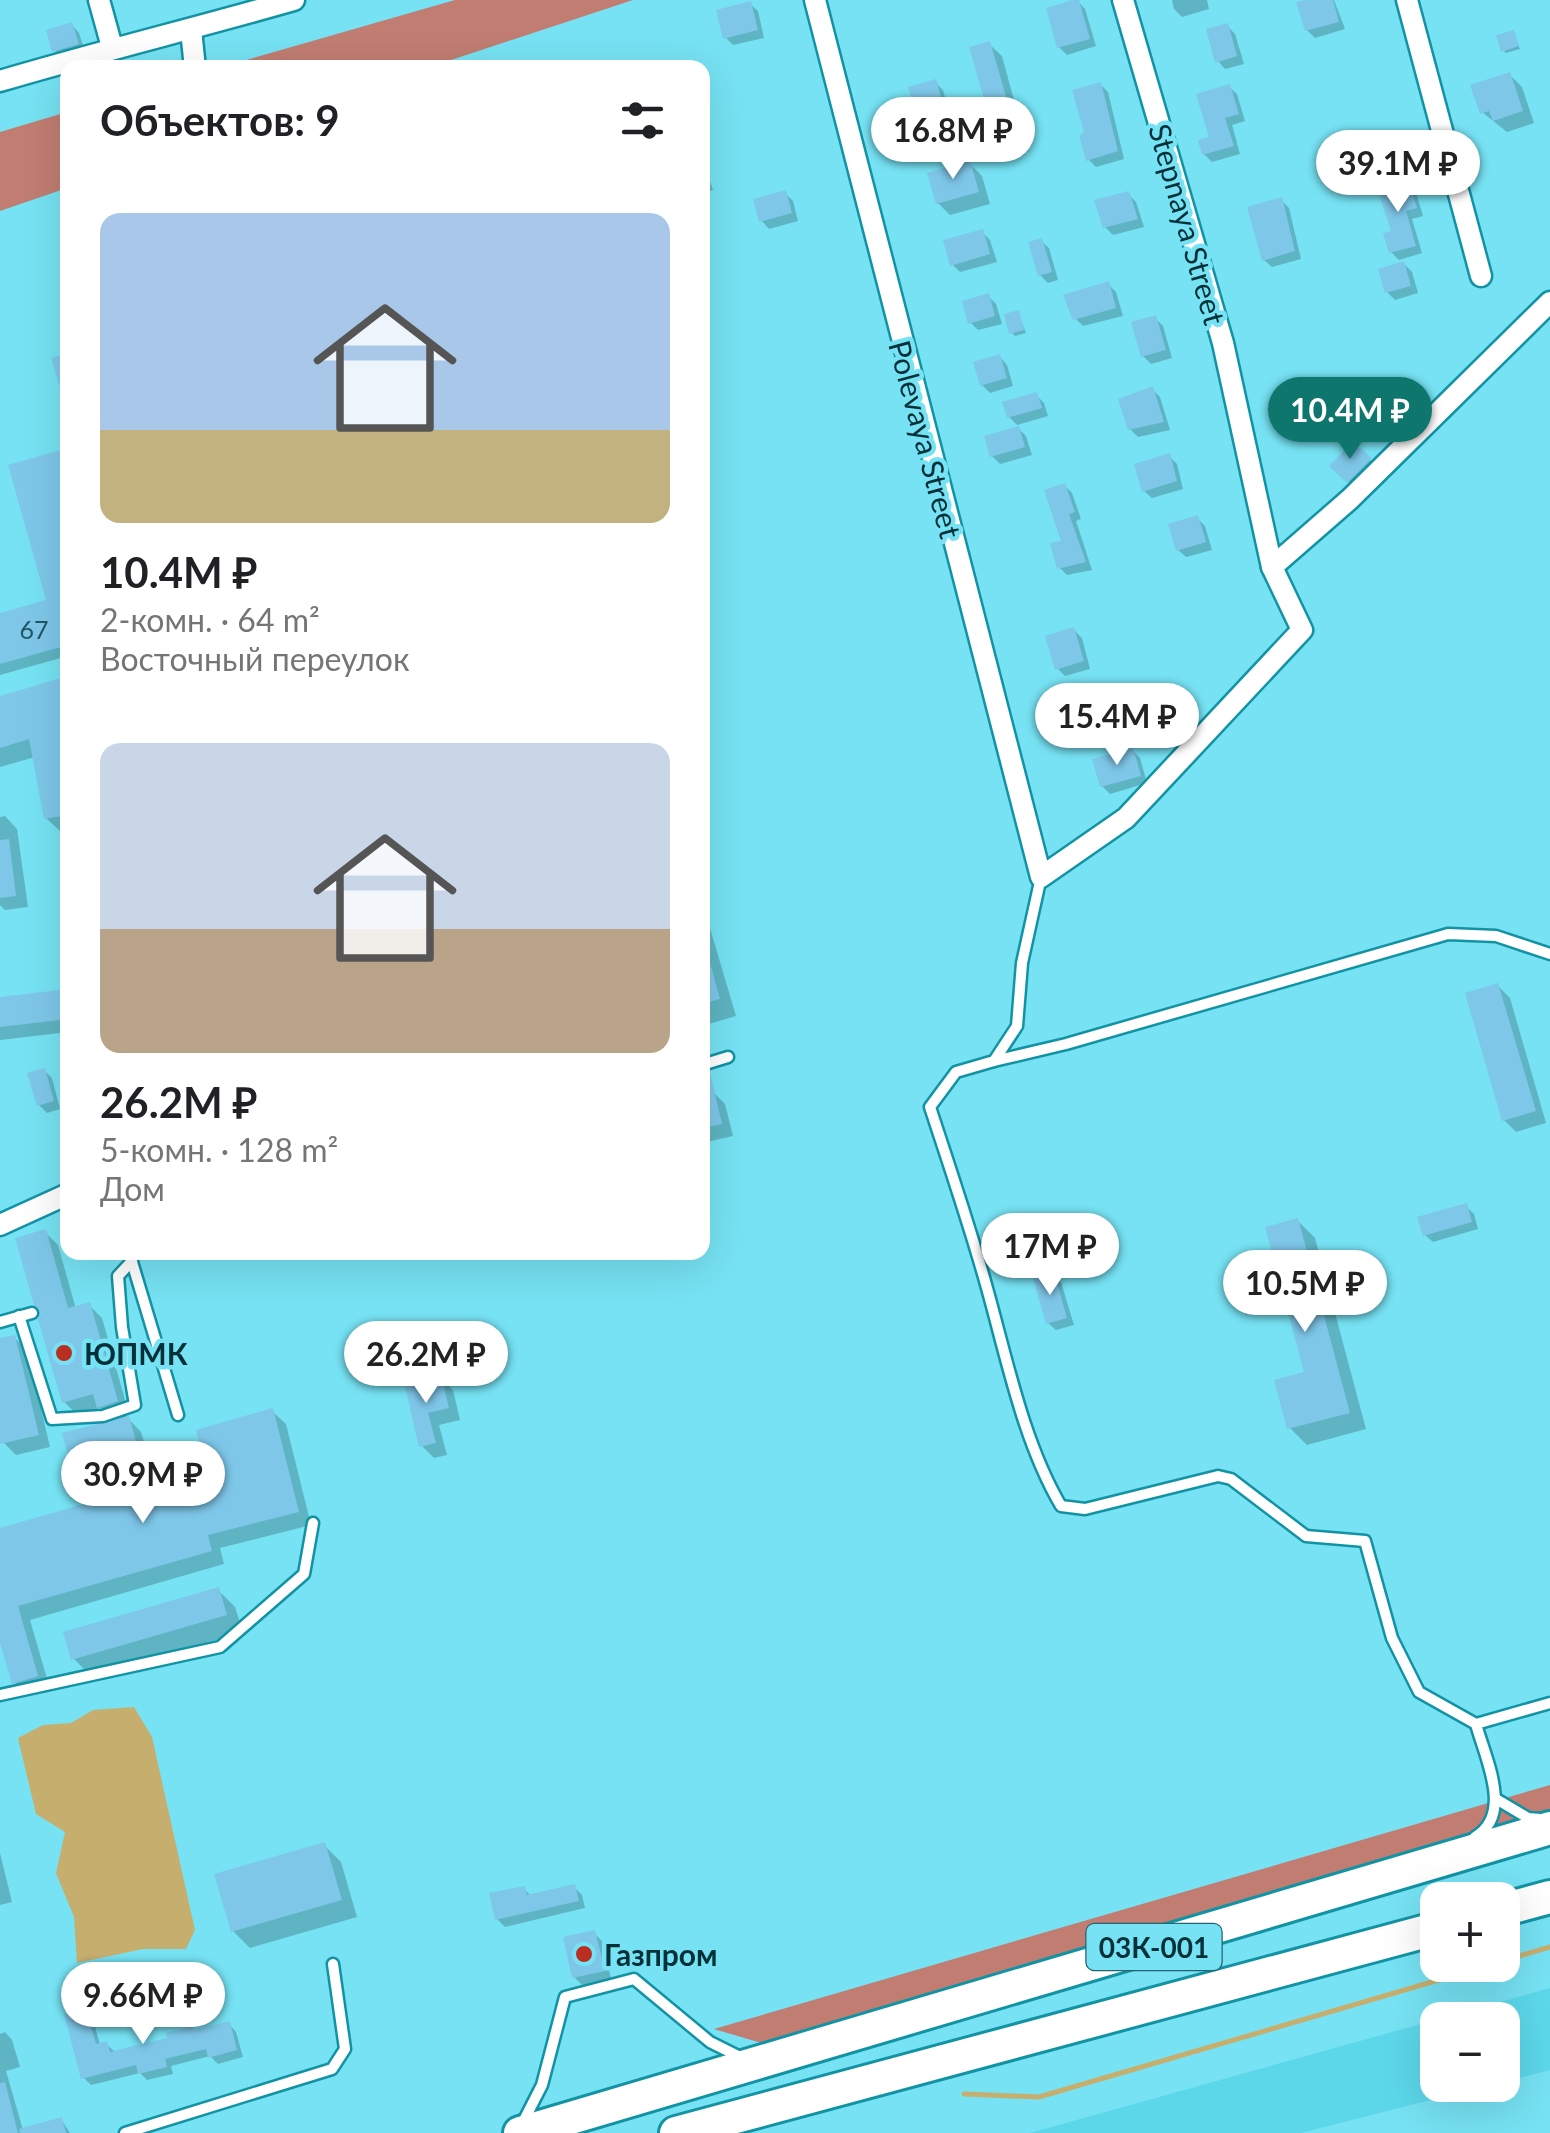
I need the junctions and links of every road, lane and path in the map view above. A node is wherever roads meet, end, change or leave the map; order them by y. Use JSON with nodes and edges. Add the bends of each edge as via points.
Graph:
{"nodes":[{"id":1,"x":99,"y":0,"type":"edge"},
{"id":2,"x":294,"y":0,"type":"edge"},
{"id":3,"x":815,"y":0,"type":"edge"},
{"id":4,"x":1122,"y":0,"type":"edge"},
{"id":5,"x":1407,"y":0,"type":"edge"},
{"id":6,"x":191,"y":30,"type":"junction"},
{"id":7,"x":112,"y":47,"type":"junction"},
{"id":8,"x":70,"y":60,"type":"edge"},
{"id":9,"x":194,"y":60,"type":"edge"},
{"id":10,"x":60,"y":63,"type":"edge"},
{"id":11,"x":0,"y":82,"type":"edge"},
{"id":12,"x":1482,"y":276,"type":"dead end"},
{"id":13,"x":1550,"y":302,"type":"edge"},
{"id":14,"x":1272,"y":567,"type":"junction"},
{"id":15,"x":1041,"y":877,"type":"junction"},
{"id":16,"x":1550,"y":954,"type":"edge"},
{"id":17,"x":728,"y":1057,"type":"dead end"},
{"id":18,"x":994,"y":1061,"type":"junction"},
{"id":19,"x":710,"y":1063,"type":"edge"},
{"id":20,"x":60,"y":1198,"type":"edge"},
{"id":21,"x":0,"y":1226,"type":"edge"},
{"id":22,"x":128,"y":1260,"type":"edge"},
{"id":23,"x":131,"y":1260,"type":"edge"},
{"id":24,"x":32,"y":1312,"type":"dead end"},
{"id":25,"x":19,"y":1316,"type":"junction"},
{"id":26,"x":0,"y":1322,"type":"edge"},
{"id":27,"x":178,"y":1415,"type":"dead end"},
{"id":28,"x":312,"y":1523,"type":"dead end"},
{"id":29,"x":0,"y":1695,"type":"edge"},
{"id":30,"x":1550,"y":1703,"type":"edge"},
{"id":31,"x":1476,"y":1724,"type":"junction"},
{"id":32,"x":1496,"y":1799,"type":"junction"},
{"id":33,"x":1550,"y":1817,"type":"edge"},
{"id":34,"x":1550,"y":1828,"type":"edge"},
{"id":35,"x":1340,"y":1892,"type":"junction"},
{"id":36,"x":1550,"y":1898,"type":"edge"},
{"id":37,"x":1520,"y":1906,"type":"edge"},
{"id":38,"x":1420,"y":1933,"type":"edge"},
{"id":39,"x":333,"y":1964,"type":"dead end"},
{"id":40,"x":757,"y":2065,"type":"junction"},
{"id":41,"x":125,"y":2133,"type":"edge"},
{"id":42,"x":519,"y":2133,"type":"edge"},
{"id":43,"x":676,"y":2133,"type":"edge"}],
"edges":[{"from":1,"to":7,"type":"street"},
{"from":2,"to":6,"type":"street"},
{"from":3,"to":15,"type":"street","name":"Polevaya Street"},
{"from":4,"to":14,"type":"street","name":"Stepnaya Street","via":[[1223,343]]},
{"from":5,"to":12,"type":"street"},
{"from":6,"to":7,"type":"street"},
{"from":6,"to":9,"type":"street"},
{"from":7,"to":8,"type":"street"},
{"from":10,"to":11,"type":"street"},
{"from":13,"to":14,"type":"street"},
{"from":14,"to":15,"type":"street","name":"Stepnaya Street","via":[[1302,630],[1126,818]]},
{"from":15,"to":18,"type":"lane","via":[[1016,1026]]},
{"from":16,"to":18,"type":"lane","via":[[1496,936],[1448,934]]},
{"from":17,"to":19,"type":"lane"},
{"from":18,"to":31,"type":"lane","via":[[956,1072],[930,1106],[1002,1348],[1046,1481],[1061,1506],[1085,1509],[1218,1476],[1243,1485],[1306,1536],[1364,1542],[1392,1638],[1419,1692]]},
{"from":20,"to":21,"type":"street"},
{"from":22,"to":25,"type":"lane","via":[[118,1276],[135,1405],[103,1416],[52,1419]]},
{"from":23,"to":27,"type":"lane"},
{"from":24,"to":25,"type":"lane"},
{"from":25,"to":26,"type":"lane"},
{"from":28,"to":29,"type":"lane","via":[[304,1574],[220,1646]]},
{"from":30,"to":31,"type":"lane"},
{"from":31,"to":32,"type":"lane"},
{"from":32,"to":33,"type":"lane","via":[[1528,1818]]},
{"from":32,"to":35,"type":"lane","via":[[1478,1836]]},
{"from":34,"to":35,"type":"main road","number":"03К-001"},
{"from":35,"to":40,"type":"main road","number":"03К-001"},
{"from":36,"to":37,"type":"main road"},
{"from":38,"to":43,"type":"main road","number":"03К-001"},
{"from":39,"to":41,"type":"lane","via":[[344,2049],[332,2070]]},
{"from":40,"to":42,"type":"main road","number":"03К-001"},
{"from":40,"to":42,"type":"lane","via":[[710,2042],[634,1979],[565,1997],[542,2085]]}]}
